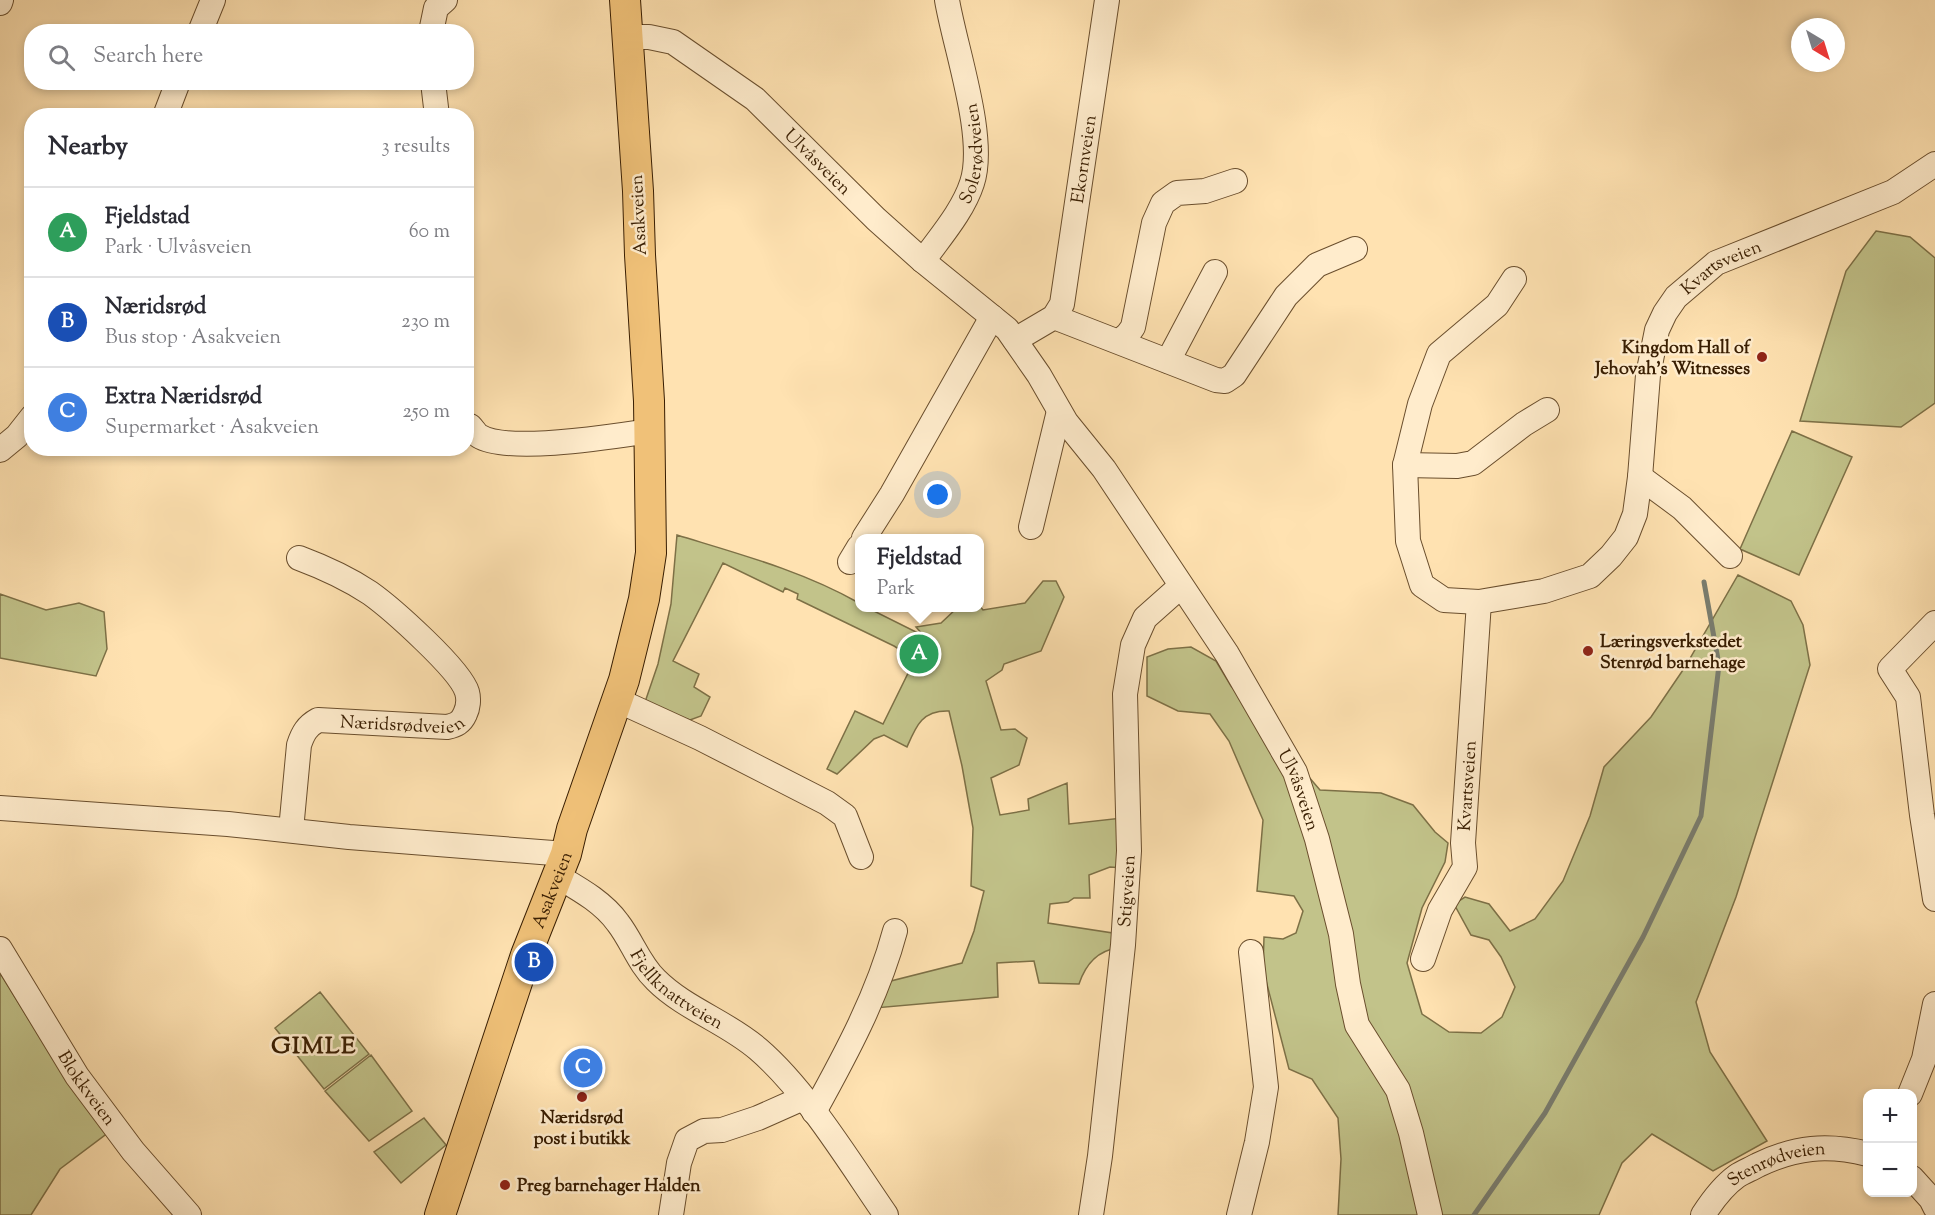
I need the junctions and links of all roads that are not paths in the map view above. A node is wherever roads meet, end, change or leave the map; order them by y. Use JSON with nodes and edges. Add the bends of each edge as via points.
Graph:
{"nodes":[{"id":1,"x":213,"y":0,"type":"edge"},
{"id":2,"x":445,"y":0,"type":"edge"},
{"id":3,"x":625,"y":0,"type":"edge"},
{"id":4,"x":947,"y":0,"type":"edge"},
{"id":5,"x":1107,"y":0,"type":"edge"},
{"id":6,"x":203,"y":24,"type":"edge"},
{"id":7,"x":433,"y":24,"type":"edge"},
{"id":8,"x":628,"y":38,"type":"junction"},
{"id":9,"x":175,"y":90,"type":"edge"},
{"id":10,"x":434,"y":90,"type":"edge"},
{"id":11,"x":168,"y":108,"type":"edge"},
{"id":12,"x":436,"y":108,"type":"edge"},
{"id":13,"x":1935,"y":164,"type":"edge"},
{"id":14,"x":1235,"y":181,"type":"dead end"},
{"id":15,"x":1355,"y":249,"type":"dead end"},
{"id":16,"x":923,"y":261,"type":"junction"},
{"id":17,"x":1215,"y":272,"type":"dead end"},
{"id":18,"x":1514,"y":279,"type":"dead end"},
{"id":19,"x":992,"y":317,"type":"junction"},
{"id":20,"x":1054,"y":317,"type":"junction"},
{"id":21,"x":1015,"y":340,"type":"junction"},
{"id":22,"x":1119,"y":341,"type":"junction"},
{"id":23,"x":1168,"y":361,"type":"junction"},
{"id":24,"x":1059,"y":411,"type":"junction"},
{"id":25,"x":1547,"y":411,"type":"dead end"},
{"id":26,"x":24,"y":428,"type":"edge"},
{"id":27,"x":474,"y":430,"type":"edge"},
{"id":28,"x":649,"y":431,"type":"junction"},
{"id":29,"x":0,"y":450,"type":"edge"},
{"id":30,"x":1405,"y":465,"type":"junction"},
{"id":31,"x":1640,"y":477,"type":"junction"},
{"id":32,"x":1031,"y":526,"type":"dead end"},
{"id":33,"x":866,"y":534,"type":"edge"},
{"id":34,"x":1730,"y":556,"type":"dead end"},
{"id":35,"x":299,"y":558,"type":"dead end"},
{"id":36,"x":1181,"y":586,"type":"junction"},
{"id":37,"x":1479,"y":602,"type":"junction"},
{"id":38,"x":1935,"y":623,"type":"edge"},
{"id":39,"x":617,"y":700,"type":"junction"},
{"id":40,"x":0,"y":808,"type":"edge"},
{"id":41,"x":291,"y":830,"type":"junction"},
{"id":42,"x":861,"y":856,"type":"dead end"},
{"id":43,"x":562,"y":865,"type":"junction"},
{"id":44,"x":1935,"y":899,"type":"edge"},
{"id":45,"x":895,"y":932,"type":"dead end"},
{"id":46,"x":0,"y":950,"type":"edge"},
{"id":47,"x":1251,"y":952,"type":"dead end"},
{"id":48,"x":1423,"y":959,"type":"dead end"},
{"id":49,"x":1935,"y":1004,"type":"edge"},
{"id":50,"x":1912,"y":1089,"type":"edge"},
{"id":51,"x":808,"y":1105,"type":"junction"},
{"id":52,"x":1863,"y":1153,"type":"edge"},
{"id":53,"x":1917,"y":1184,"type":"edge"},
{"id":54,"x":1935,"y":1207,"type":"edge"},
{"id":55,"x":189,"y":1215,"type":"edge"},
{"id":56,"x":441,"y":1215,"type":"edge"},
{"id":57,"x":671,"y":1215,"type":"edge"},
{"id":58,"x":886,"y":1215,"type":"edge"},
{"id":59,"x":1090,"y":1215,"type":"edge"},
{"id":60,"x":1239,"y":1215,"type":"edge"},
{"id":61,"x":1430,"y":1215,"type":"edge"},
{"id":62,"x":1703,"y":1215,"type":"edge"}],
"edges":[{"from":1,"to":6,"type":"street"},
{"from":2,"to":7,"type":"street","via":[[436,8]]},
{"from":3,"to":8,"type":"main road","name":"Asakveien"},
{"from":4,"to":16,"type":"street","name":"Solerødveien","via":[[972,114],[976,147],[973,182]]},
{"from":5,"to":20,"type":"street","name":"Ekornveien","via":[[1062,304]]},
{"from":8,"to":16,"type":"street","name":"Ulvåsveien","via":[[649,36],[673,42],[746,92]]},
{"from":8,"to":28,"type":"main road","name":"Asakveien"},
{"from":9,"to":11,"type":"street"},
{"from":10,"to":12,"type":"street"},
{"from":13,"to":31,"type":"street","name":"Kvartsveien","via":[[1893,192],[1716,263],[1677,297],[1657,330],[1648,375]]},
{"from":14,"to":22,"type":"street","via":[[1205,191],[1177,194],[1163,203],[1154,223],[1133,327]]},
{"from":15,"to":23,"type":"street","via":[[1317,265],[1286,296],[1234,375],[1225,381]]},
{"from":16,"to":19,"type":"street","name":"Ulvåsveien"},
{"from":17,"to":23,"type":"street"},
{"from":18,"to":30,"type":"street","name":"Kvartsveien","via":[[1497,305],[1439,354],[1420,404]]},
{"from":19,"to":21,"type":"street","name":"Ulvåsveien"},
{"from":19,"to":33,"type":"street"},
{"from":20,"to":21,"type":"street"},
{"from":20,"to":22,"type":"street"},
{"from":21,"to":24,"type":"street","name":"Ulvåsveien"},
{"from":22,"to":23,"type":"street"},
{"from":24,"to":32,"type":"street"},
{"from":24,"to":36,"type":"street","name":"Ulvåsveien","via":[[1104,469]]},
{"from":25,"to":30,"type":"street","via":[[1473,463]]},
{"from":26,"to":29,"type":"street"},
{"from":27,"to":28,"type":"street","via":[[494,441],[513,443],[585,441]]},
{"from":28,"to":39,"type":"main road","name":"Asakveien","via":[[651,553],[644,598]]},
{"from":30,"to":37,"type":"street","name":"Kvartsveien","via":[[1408,541],[1422,585],[1444,600]]},
{"from":31,"to":34,"type":"street","via":[[1682,508]]},
{"from":31,"to":37,"type":"street","name":"Kvartsveien","via":[[1635,514],[1626,537],[1590,576],[1544,591]]},
{"from":35,"to":41,"type":"street","name":"Næridsrødveien","via":[[369,592],[406,623],[463,683],[468,708],[463,719],[447,727],[318,720],[310,725],[299,745]]},
{"from":36,"to":59,"type":"street","name":"Stigveien","via":[[1145,618],[1132,645],[1125,694],[1129,851],[1123,945]]},
{"from":36,"to":61,"type":"street","name":"Ulvåsveien","via":[[1227,654],[1295,772],[1341,934],[1357,1025],[1398,1090]]},
{"from":37,"to":48,"type":"street","name":"Kvartsveien","via":[[1463,843],[1465,867],[1440,910]]},
{"from":38,"to":44,"type":"street","via":[[1890,669],[1908,697]]},
{"from":39,"to":42,"type":"street","via":[[827,803],[845,816]]},
{"from":39,"to":43,"type":"main road","name":"Asakveien"},
{"from":40,"to":41,"type":"street"},
{"from":41,"to":43,"type":"street"},
{"from":43,"to":51,"type":"street","name":"Fjellknattveien","via":[[619,923],[657,981],[760,1050]]},
{"from":43,"to":56,"type":"main road","name":"Asakveien","via":[[526,955]]},
{"from":45,"to":51,"type":"street","via":[[886,965],[840,1065]]},
{"from":46,"to":55,"type":"street","name":"Blokkveien","via":[[77,1076],[133,1151]]},
{"from":47,"to":60,"type":"street","via":[[1266,1087]]},
{"from":49,"to":50,"type":"street","via":[[1924,1059]]},
{"from":51,"to":57,"type":"street","via":[[722,1130],[704,1131],[687,1140],[679,1163]]},
{"from":51,"to":58,"type":"street","name":"Fjellknattveien"},
{"from":52,"to":62,"type":"street","name":"Stenrødveien","via":[[1813,1148],[1782,1154],[1737,1176]]},
{"from":53,"to":54,"type":"street"}]}
